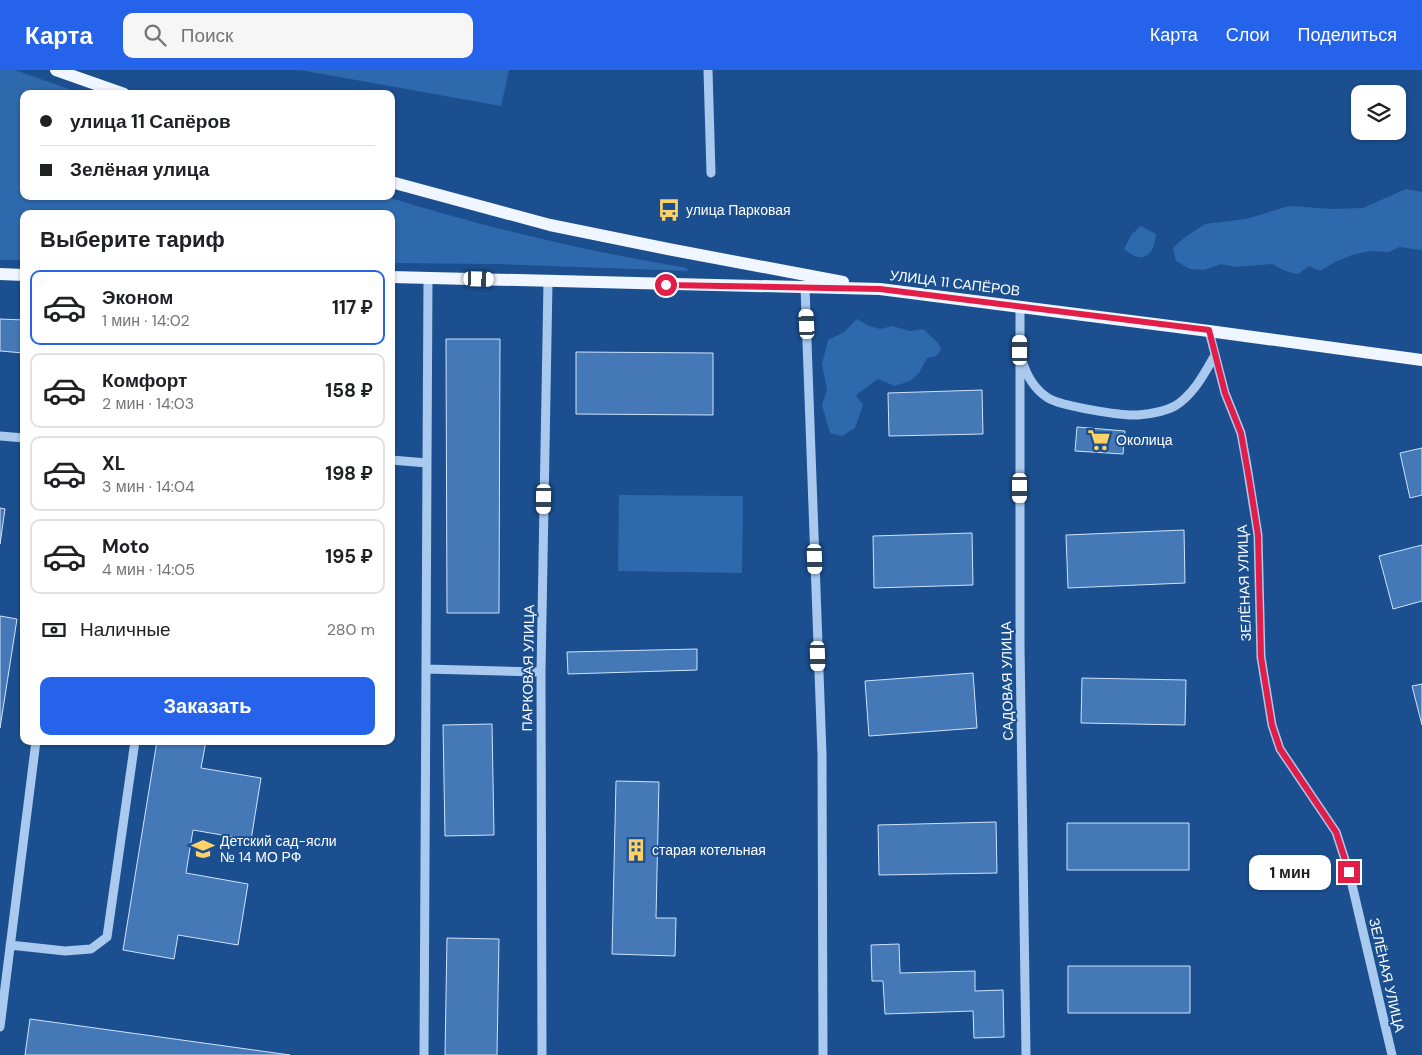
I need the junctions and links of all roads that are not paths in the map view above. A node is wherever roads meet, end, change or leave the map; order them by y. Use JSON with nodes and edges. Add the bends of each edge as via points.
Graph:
{"nodes":[{"id":1,"x":56,"y":70,"type":"edge"},
{"id":2,"x":708,"y":70,"type":"edge"},
{"id":3,"x":113,"y":90,"type":"edge"},
{"id":4,"x":711,"y":173,"type":"dead end"},
{"id":5,"x":395,"y":183,"type":"edge"},
{"id":6,"x":0,"y":274,"type":"edge"},
{"id":7,"x":20,"y":275,"type":"edge"},
{"id":8,"x":395,"y":277,"type":"edge"},
{"id":9,"x":428,"y":278,"type":"junction"},
{"id":10,"x":548,"y":282,"type":"junction"},
{"id":11,"x":805,"y":288,"type":"junction"},
{"id":12,"x":880,"y":289,"type":"junction"},
{"id":13,"x":1020,"y":306,"type":"junction"},
{"id":14,"x":1209,"y":330,"type":"junction"},
{"id":15,"x":1020,"y":350,"type":"junction"},
{"id":16,"x":1214,"y":355,"type":"junction"},
{"id":17,"x":1422,"y":360,"type":"edge"},
{"id":18,"x":0,"y":436,"type":"edge"},
{"id":19,"x":20,"y":438,"type":"edge"},
{"id":20,"x":395,"y":460,"type":"edge"},
{"id":21,"x":427,"y":462,"type":"junction"},
{"id":22,"x":426,"y":669,"type":"junction"},
{"id":23,"x":541,"y":672,"type":"junction"},
{"id":24,"x":35,"y":745,"type":"edge"},
{"id":25,"x":134,"y":745,"type":"edge"},
{"id":26,"x":10,"y":945,"type":"junction"},
{"id":27,"x":0,"y":1027,"type":"edge"},
{"id":28,"x":424,"y":1055,"type":"edge"},
{"id":29,"x":542,"y":1055,"type":"edge"},
{"id":30,"x":823,"y":1055,"type":"edge"},
{"id":31,"x":1026,"y":1055,"type":"edge"},
{"id":32,"x":1392,"y":1055,"type":"edge"}],
"edges":[{"from":1,"to":3,"type":"main road"},
{"from":2,"to":4,"type":"street"},
{"from":5,"to":12,"type":"main road","via":[[550,225]]},
{"from":6,"to":7,"type":"main road"},
{"from":8,"to":9,"type":"main road","name":"УЛИЦА 11 САПЁРОВ"},
{"from":9,"to":10,"type":"main road","name":"УЛИЦА 11 САПЁРОВ"},
{"from":9,"to":21,"type":"street"},
{"from":10,"to":11,"type":"main road","name":"УЛИЦА 11 САПЁРОВ"},
{"from":10,"to":23,"type":"street","name":"ПАРКОВАЯ УЛИЦА"},
{"from":11,"to":12,"type":"main road","name":"УЛИЦА 11 САПЁРОВ"},
{"from":11,"to":30,"type":"street","via":[[822,754]]},
{"from":12,"to":13,"type":"main road","name":"УЛИЦА 11 САПЁРОВ"},
{"from":13,"to":14,"type":"main road","name":"УЛИЦА 11 САПЁРОВ"},
{"from":13,"to":15,"type":"street","name":"САДОВАЯ УЛИЦА"},
{"from":14,"to":16,"type":"street","name":"ЗЕЛЁНАЯ УЛИЦА"},
{"from":14,"to":17,"type":"main road","name":"УЛИЦА 11 САПЁРОВ"},
{"from":15,"to":16,"type":"street","via":[[1029,377],[1048,398],[1068,405],[1136,415],[1155,413],[1188,396]]},
{"from":15,"to":31,"type":"street","name":"САДОВАЯ УЛИЦА","via":[[1020,646]]},
{"from":16,"to":32,"type":"street","name":"ЗЕЛЁНАЯ УЛИЦА","via":[[1241,433],[1258,535],[1261,657],[1272,725],[1280,749],[1336,832],[1349,872]]},
{"from":18,"to":19,"type":"street"},
{"from":20,"to":21,"type":"street"},
{"from":21,"to":22,"type":"street"},
{"from":22,"to":23,"type":"street"},
{"from":22,"to":28,"type":"street"},
{"from":23,"to":29,"type":"street","name":"ПАРКОВАЯ УЛИЦА"},
{"from":24,"to":26,"type":"street"},
{"from":25,"to":26,"type":"street","via":[[108,937],[91,949],[66,951]]},
{"from":26,"to":27,"type":"street"}]}
